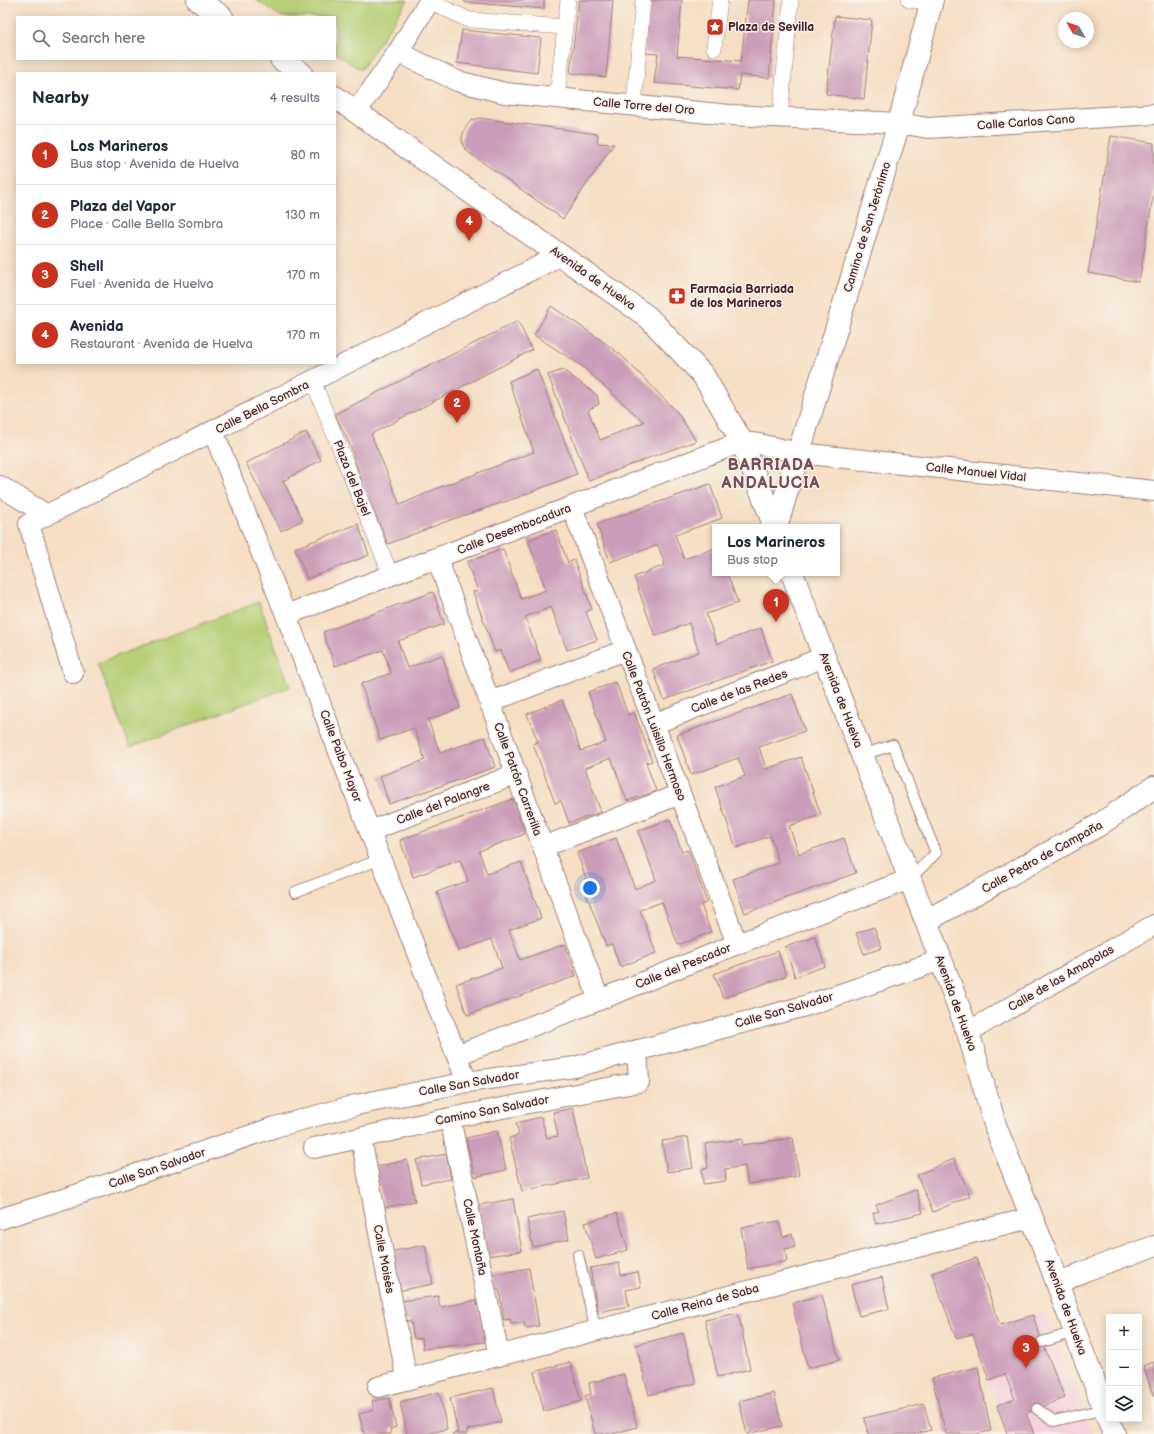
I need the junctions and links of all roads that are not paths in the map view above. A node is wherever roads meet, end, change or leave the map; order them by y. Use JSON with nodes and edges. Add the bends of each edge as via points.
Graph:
{"nodes":[{"id":1,"x":198,"y":0,"type":"edge"},
{"id":2,"x":429,"y":0,"type":"edge"},
{"id":3,"x":568,"y":0,"type":"edge"},
{"id":4,"x":643,"y":0,"type":"edge"},
{"id":5,"x":720,"y":0,"type":"edge"},
{"id":6,"x":791,"y":0,"type":"edge"},
{"id":7,"x":909,"y":0,"type":"edge"},
{"id":8,"x":932,"y":1,"type":"edge"},
{"id":9,"x":221,"y":16,"type":"edge"},
{"id":10,"x":565,"y":27,"type":"junction"},
{"id":11,"x":714,"y":48,"type":"dead end"},
{"id":12,"x":398,"y":52,"type":"junction"},
{"id":13,"x":282,"y":60,"type":"edge"},
{"id":14,"x":300,"y":72,"type":"edge"},
{"id":15,"x":336,"y":98,"type":"edge"},
{"id":16,"x":557,"y":98,"type":"junction"},
{"id":17,"x":634,"y":105,"type":"junction"},
{"id":18,"x":356,"y":112,"type":"junction"},
{"id":19,"x":1154,"y":114,"type":"edge"},
{"id":20,"x":780,"y":117,"type":"junction"},
{"id":21,"x":898,"y":124,"type":"junction"},
{"id":22,"x":561,"y":256,"type":"junction"},
{"id":23,"x":313,"y":381,"type":"junction"},
{"id":24,"x":213,"y":431,"type":"junction"},
{"id":25,"x":742,"y":442,"type":"junction"},
{"id":26,"x":799,"y":453,"type":"junction"},
{"id":27,"x":0,"y":486,"type":"edge"},
{"id":28,"x":1154,"y":491,"type":"edge"},
{"id":29,"x":572,"y":507,"type":"junction"},
{"id":30,"x":48,"y":515,"type":"junction"},
{"id":31,"x":774,"y":524,"type":"edge"},
{"id":32,"x":776,"y":524,"type":"edge"},
{"id":33,"x":437,"y":558,"type":"junction"},
{"id":34,"x":391,"y":576,"type":"junction"},
{"id":35,"x":793,"y":576,"type":"edge"},
{"id":36,"x":286,"y":615,"type":"junction"},
{"id":37,"x":625,"y":650,"type":"junction"},
{"id":38,"x":824,"y":657,"type":"junction"},
{"id":39,"x":73,"y":673,"type":"dead end"},
{"id":40,"x":490,"y":702,"type":"junction"},
{"id":41,"x":654,"y":724,"type":"junction"},
{"id":42,"x":862,"y":755,"type":"junction"},
{"id":43,"x":516,"y":774,"type":"junction"},
{"id":44,"x":1154,"y":787,"type":"edge"},
{"id":45,"x":680,"y":794,"type":"junction"},
{"id":46,"x":370,"y":831,"type":"junction"},
{"id":47,"x":543,"y":847,"type":"junction"},
{"id":48,"x":381,"y":860,"type":"junction"},
{"id":49,"x":910,"y":879,"type":"junction"},
{"id":50,"x":296,"y":892,"type":"dead end"},
{"id":51,"x":926,"y":921,"type":"junction"},
{"id":52,"x":1154,"y":925,"type":"edge"},
{"id":53,"x":737,"y":944,"type":"junction"},
{"id":54,"x":941,"y":960,"type":"junction"},
{"id":55,"x":599,"y":1000,"type":"junction"},
{"id":56,"x":968,"y":1032,"type":"junction"},
{"id":57,"x":637,"y":1050,"type":"junction"},
{"id":58,"x":457,"y":1055,"type":"junction"},
{"id":59,"x":467,"y":1082,"type":"junction"},
{"id":60,"x":450,"y":1118,"type":"junction"},
{"id":61,"x":361,"y":1138,"type":"junction"},
{"id":62,"x":314,"y":1148,"type":"dead end"},
{"id":63,"x":1032,"y":1218,"type":"junction"},
{"id":64,"x":0,"y":1219,"type":"edge"},
{"id":65,"x":1154,"y":1246,"type":"edge"},
{"id":66,"x":578,"y":1255,"type":"dead end"},
{"id":67,"x":1057,"y":1284,"type":"junction"},
{"id":68,"x":596,"y":1331,"type":"junction"},
{"id":69,"x":1074,"y":1332,"type":"junction"},
{"id":70,"x":1042,"y":1342,"type":"dead end"},
{"id":71,"x":499,"y":1356,"type":"junction"},
{"id":72,"x":407,"y":1380,"type":"junction"},
{"id":73,"x":378,"y":1387,"type":"dead end"},
{"id":74,"x":1037,"y":1409,"type":"dead end"},
{"id":75,"x":1105,"y":1410,"type":"junction"},
{"id":76,"x":1111,"y":1433,"type":"edge"}],
"edges":[{"from":1,"to":9,"type":"street"},
{"from":2,"to":10,"type":"street","via":[[469,20]]},
{"from":2,"to":12,"type":"street"},
{"from":3,"to":10,"type":"street"},
{"from":4,"to":17,"type":"street"},
{"from":5,"to":11,"type":"street"},
{"from":6,"to":20,"type":"street"},
{"from":7,"to":8,"type":"street"},
{"from":8,"to":21,"type":"street","name":"Camino de San Jerónimo"},
{"from":10,"to":16,"type":"street"},
{"from":12,"to":16,"type":"street","name":"Calle Torre del Oro","via":[[457,81],[506,93]]},
{"from":12,"to":18,"type":"street"},
{"from":13,"to":14,"type":"street"},
{"from":15,"to":18,"type":"street","name":"Avenida de Huelva"},
{"from":16,"to":17,"type":"street","name":"Calle Torre del Oro"},
{"from":17,"to":20,"type":"street","name":"Calle Torre del Oro","via":[[730,115]]},
{"from":18,"to":22,"type":"street","name":"Avenida de Huelva"},
{"from":19,"to":21,"type":"street","name":"Calle Carlos Cano","via":[[928,128]]},
{"from":20,"to":21,"type":"street","name":"Calle Torre del Oro"},
{"from":21,"to":26,"type":"street","name":"Camino de San Jerónimo"},
{"from":22,"to":23,"type":"street","name":"Calle Bella Sombra"},
{"from":22,"to":25,"type":"street","name":"Avenida de Huelva","via":[[648,317],[703,375]]},
{"from":23,"to":24,"type":"street","name":"Calle Bella Sombra"},
{"from":23,"to":34,"type":"street","name":"Plaza del Bajel"},
{"from":24,"to":30,"type":"street","name":"Calle Bella Sombra"},
{"from":24,"to":36,"type":"street","name":"Calle Palbo Mayor"},
{"from":25,"to":26,"type":"street"},
{"from":25,"to":29,"type":"street","name":"Calle Desembocadura"},
{"from":25,"to":31,"type":"street","name":"Avenida de Huelva"},
{"from":26,"to":28,"type":"street","name":"Calle Manuel Vidal"},
{"from":26,"to":32,"type":"street","name":"Camino de San Jerónimo"},
{"from":27,"to":30,"type":"street"},
{"from":29,"to":33,"type":"street","name":"Calle Desembocadura"},
{"from":29,"to":37,"type":"street","name":"Calle Patrón Luisillo Hermoso"},
{"from":30,"to":39,"type":"street","name":"Calle Bella Sombra","via":[[29,524]]},
{"from":33,"to":34,"type":"street","name":"Calle Desembocadura"},
{"from":33,"to":40,"type":"street","name":"Calle Patrón Carrerilla"},
{"from":34,"to":36,"type":"street","name":"Calle Desembocadura"},
{"from":35,"to":38,"type":"street","name":"Avenida de Huelva"},
{"from":36,"to":46,"type":"street","name":"Calle Palbo Mayor"},
{"from":37,"to":40,"type":"street"},
{"from":37,"to":41,"type":"street","name":"Calle Patrón Luisillo Hermoso"},
{"from":38,"to":41,"type":"street","name":"Calle de las Redes"},
{"from":38,"to":42,"type":"street","name":"Avenida de Huelva"},
{"from":40,"to":43,"type":"street","name":"Calle Patrón Carrerilla"},
{"from":41,"to":45,"type":"street","name":"Calle Patrón Luisillo Hermoso"},
{"from":42,"to":49,"type":"street","name":"Avenida de Huelva"},
{"from":42,"to":49,"type":"lane","via":[[893,745],[936,853]]},
{"from":43,"to":46,"type":"street","name":"Calle del Palangre"},
{"from":43,"to":47,"type":"street","name":"Calle Patrón Carrerilla"},
{"from":44,"to":51,"type":"street","name":"Calle Pedro de Campaña","via":[[1099,825]]},
{"from":45,"to":47,"type":"street"},
{"from":45,"to":53,"type":"street","name":"Calle Patrón Luisillo Hermoso"},
{"from":46,"to":48,"type":"street","name":"Calle Palbo Mayor"},
{"from":47,"to":55,"type":"street","name":"Calle Patrón Carrerilla"},
{"from":48,"to":50,"type":"lane"},
{"from":48,"to":58,"type":"street","name":"Calle Palbo Mayor"},
{"from":49,"to":51,"type":"street","name":"Avenida de Huelva"},
{"from":49,"to":53,"type":"street","name":"Calle del Pescador"},
{"from":51,"to":54,"type":"street","name":"Avenida de Huelva"},
{"from":52,"to":56,"type":"street","name":"Calle de las Amapolas"},
{"from":53,"to":55,"type":"street","name":"Calle del Pescador"},
{"from":54,"to":56,"type":"street","name":"Avenida de Huelva"},
{"from":54,"to":57,"type":"street","name":"Calle San Salvador","via":[[805,1006]]},
{"from":55,"to":58,"type":"street","name":"Calle del Pescador"},
{"from":56,"to":63,"type":"street","name":"Avenida de Huelva","via":[[996,1128]]},
{"from":57,"to":59,"type":"street","name":"Calle San Salvador","via":[[575,1067]]},
{"from":57,"to":60,"type":"street","name":"Camino San Salvador","via":[[639,1082]]},
{"from":58,"to":59,"type":"street","name":"Calle Palbo Mayor"},
{"from":59,"to":64,"type":"street","name":"Calle San Salvador","via":[[356,1105],[274,1127],[70,1198]]},
{"from":60,"to":61,"type":"street","name":"Camino San Salvador"},
{"from":60,"to":71,"type":"street","name":"Calle Montaña"},
{"from":61,"to":62,"type":"street","name":"Camino San Salvador"},
{"from":61,"to":72,"type":"street","name":"Calle Moisés"},
{"from":63,"to":67,"type":"street","name":"Avenida de Huelva"},
{"from":63,"to":68,"type":"street","name":"Calle Reina de Saba"},
{"from":65,"to":67,"type":"street"},
{"from":66,"to":68,"type":"lane"},
{"from":67,"to":69,"type":"street","name":"Avenida de Huelva"},
{"from":68,"to":71,"type":"street","name":"Calle Reina de Saba"},
{"from":69,"to":70,"type":"lane"},
{"from":69,"to":75,"type":"street","name":"Avenida de Huelva"},
{"from":71,"to":72,"type":"street","name":"Calle Reina de Saba"},
{"from":72,"to":73,"type":"street","name":"Calle Reina de Saba"},
{"from":74,"to":75,"type":"lane","via":[[1054,1421]]},
{"from":75,"to":76,"type":"street","name":"Avenida de Huelva"}]}
